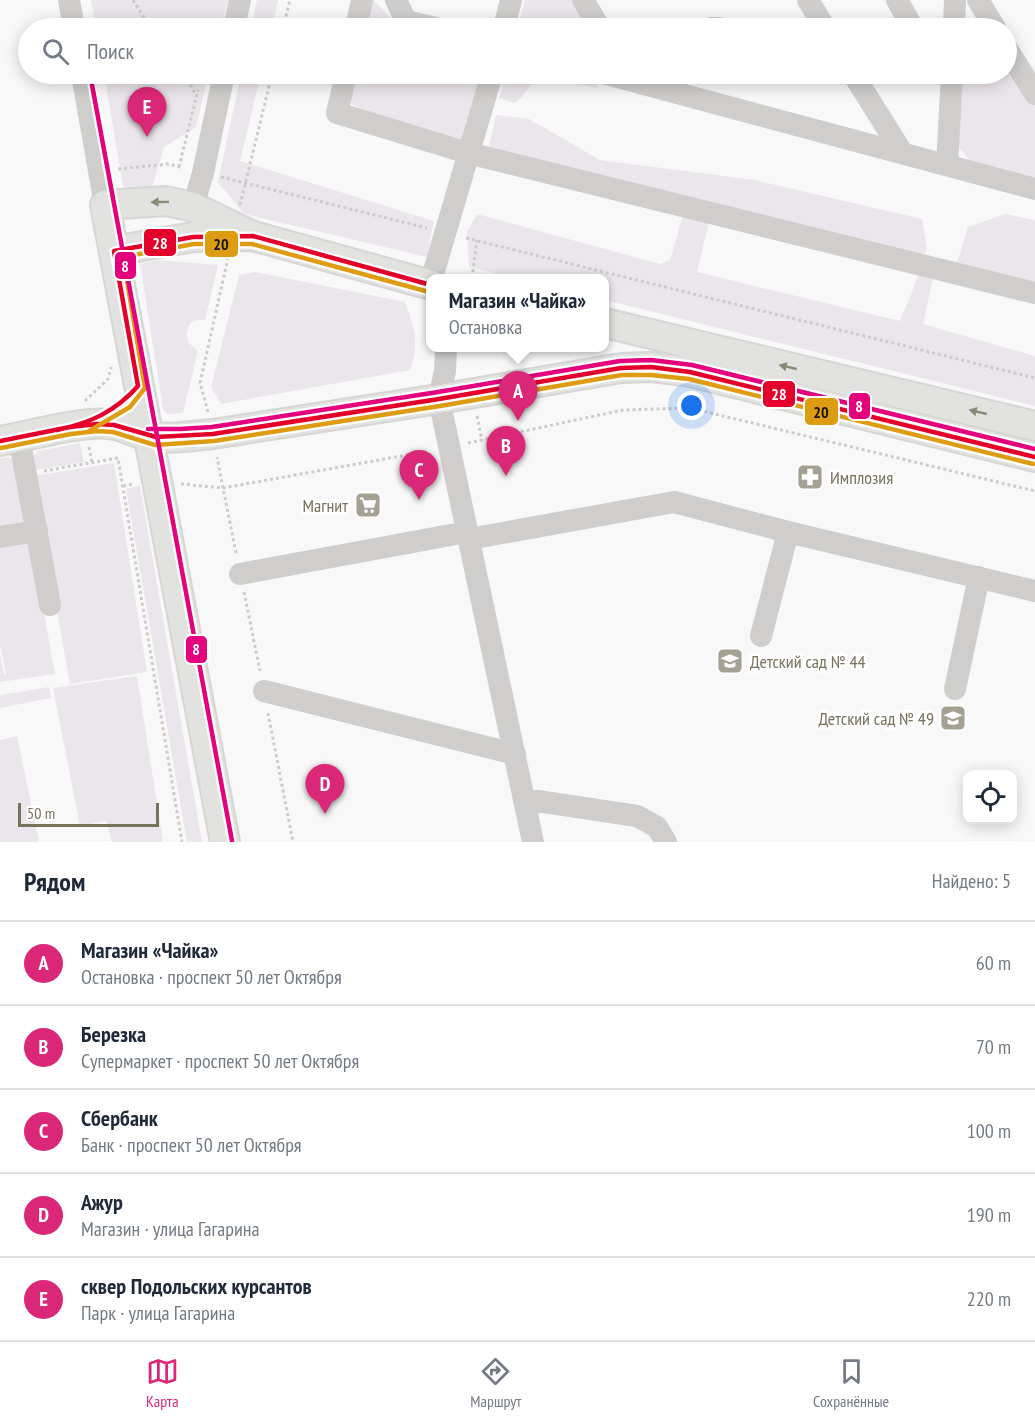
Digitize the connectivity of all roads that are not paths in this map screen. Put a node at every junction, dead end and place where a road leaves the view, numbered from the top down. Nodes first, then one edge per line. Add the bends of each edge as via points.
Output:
1 (69, 0) edge
2 (240, 0) edge
3 (362, 0) edge
4 (396, 0) edge
5 (511, 0) edge
6 (583, 0) edge
7 (808, 0) edge
8 (897, 0) edge
9 (955, 0) edge
10 (978, 0) edge
11 (72, 18) edge
12 (236, 18) edge
13 (358, 18) edge
14 (405, 18) edge
15 (506, 18) edge
16 (594, 18) edge
17 (819, 18) edge
18 (908, 18) edge
19 (954, 18) edge
20 (989, 18) edge
21 (1017, 65) edge
22 (84, 84) edge
23 (222, 84) edge
24 (344, 84) edge
25 (489, 84) edge
26 (689, 84) edge
27 (859, 84) edge
28 (947, 84) edge
29 (1035, 94) edge
30 (902, 152) junction
31 (468, 153) junction
32 (947, 165) junction
33 (1035, 189) edge
34 (105, 205) junction
35 (193, 207) junction
36 (240, 233) junction
37 (114, 251) junction
38 (434, 274) edge
39 (426, 284) edge
40 (1035, 293) edge
41 (609, 324) edge
42 (446, 352) edge
43 (595, 352) edge
44 (574, 376) junction
45 (138, 386) junction
46 (439, 399) junction
47 (85, 425) junction
48 (1035, 426) edge
49 (148, 436) junction
50 (10, 439) edge
51 (1035, 457) edge
52 (37, 531) junction
53 (788, 532) junction
54 (468, 535) junction
55 (0, 537) edge
56 (240, 574) road end
57 (979, 577) junction
58 (1035, 591) edge
59 (50, 605) dead end
60 (760, 636) dead end
61 (955, 689) dead end
62 (264, 691) road end
63 (515, 754) junction
64 (524, 799) junction
65 (225, 842) edge
66 (533, 842) edge
67 (666, 842) edge

1 - 11 street
2 - 12 street
3 - 13 street
4 - 14 street
5 - 15 street
6 - 16 street
7 - 17 street
8 - 18 street
9 - 19 street
10 - 20 street
21 - 29 street
22 - 34 street
23 - 35 street
24 - 31 street via 337,113
25 - 31 street
26 - 30 street
27 - 30 street
28 - 32 street
30 - 32 street
31 - 38 street
31 - 40 street
32 - 33 street
35 -> 34 main road via 166,201
34 - 37 main road
35 - 36 main road
36 - 37 main road
36 - 39 main road
37 - 45 main road
48 -> 41 main road
42 - 46 street
43 - 44 main road via 589,367
44 - 46 main road
44 - 51 main road via 621,368 690,372
45 - 47 main road via 125,401
45 - 49 main road
46 - 49 main road via 213,434
46 - 54 street
47 - 49 main road via 108,424
47 - 50 main road
49 - 65 main road
50 - 52 street via 26,474
52 - 55 street
52 - 59 street
53 - 54 street via 674,502
53 - 57 street
53 - 60 street
54 - 56 street
54 - 63 street
57 - 58 street
57 - 61 street
62 - 63 street
63 - 64 street
64 - 66 street
64 - 67 street via 637,816 657,827

